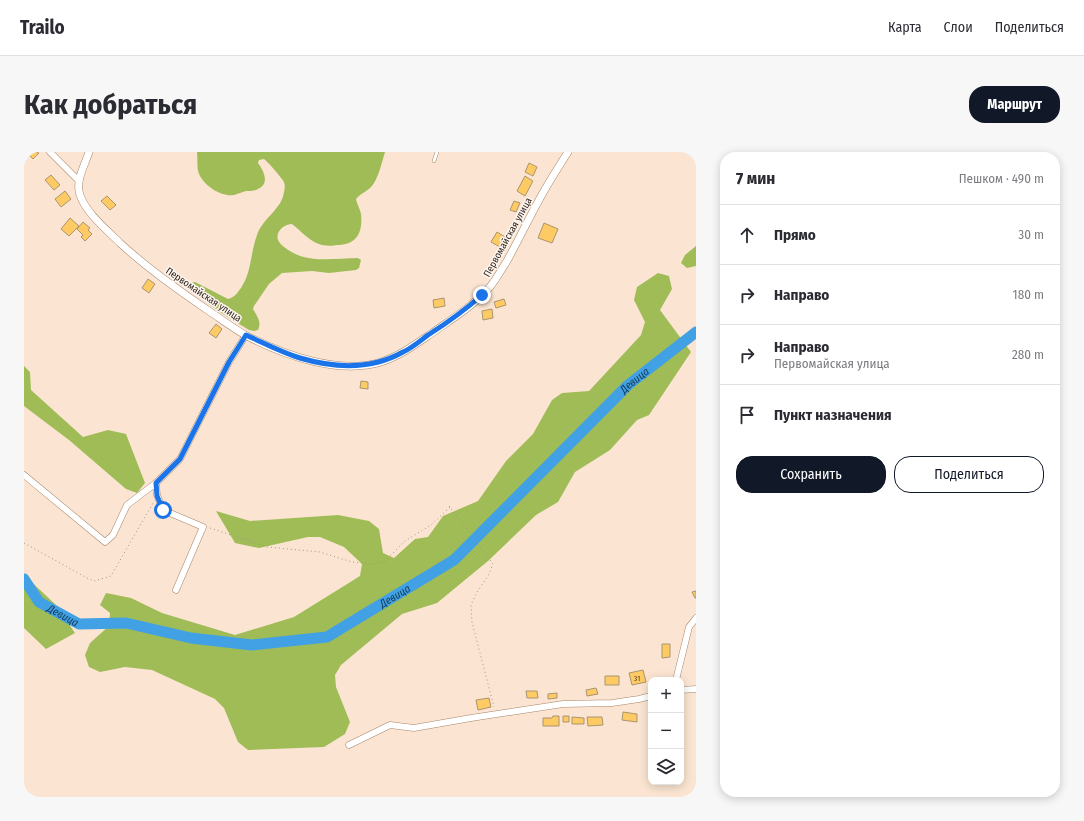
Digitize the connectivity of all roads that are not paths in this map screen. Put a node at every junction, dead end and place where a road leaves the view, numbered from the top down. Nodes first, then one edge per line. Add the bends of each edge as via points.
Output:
1 (50, 152) edge
2 (89, 152) edge
3 (437, 152) edge
4 (568, 152) edge
5 (434, 162) dead end
6 (79, 181) junction
7 (246, 335) junction
8 (24, 475) edge
9 (156, 483) junction
10 (176, 590) dead end
11 (696, 618) edge
12 (677, 677) edge
13 (684, 690) edge
14 (696, 690) edge
15 (648, 697) edge
16 (349, 745) dead end

1 - 6 street
2 - 6 street
3 - 5 lane
4 - 7 street, Первомайская улица via 540,198 518,242 490,286 459,314 404,352 366,365 334,365 299,357
6 - 7 street, Первомайская улица via 79,193 85,205 128,250 173,286
7 - 9 street via 229,362 180,459
8 - 9 street via 105,542 113,535 127,505
9 - 10 street via 157,496 163,510 203,527
11 - 12 street via 689,627
13 - 14 street
15 - 16 street via 612,703 563,704 414,728 390,725

